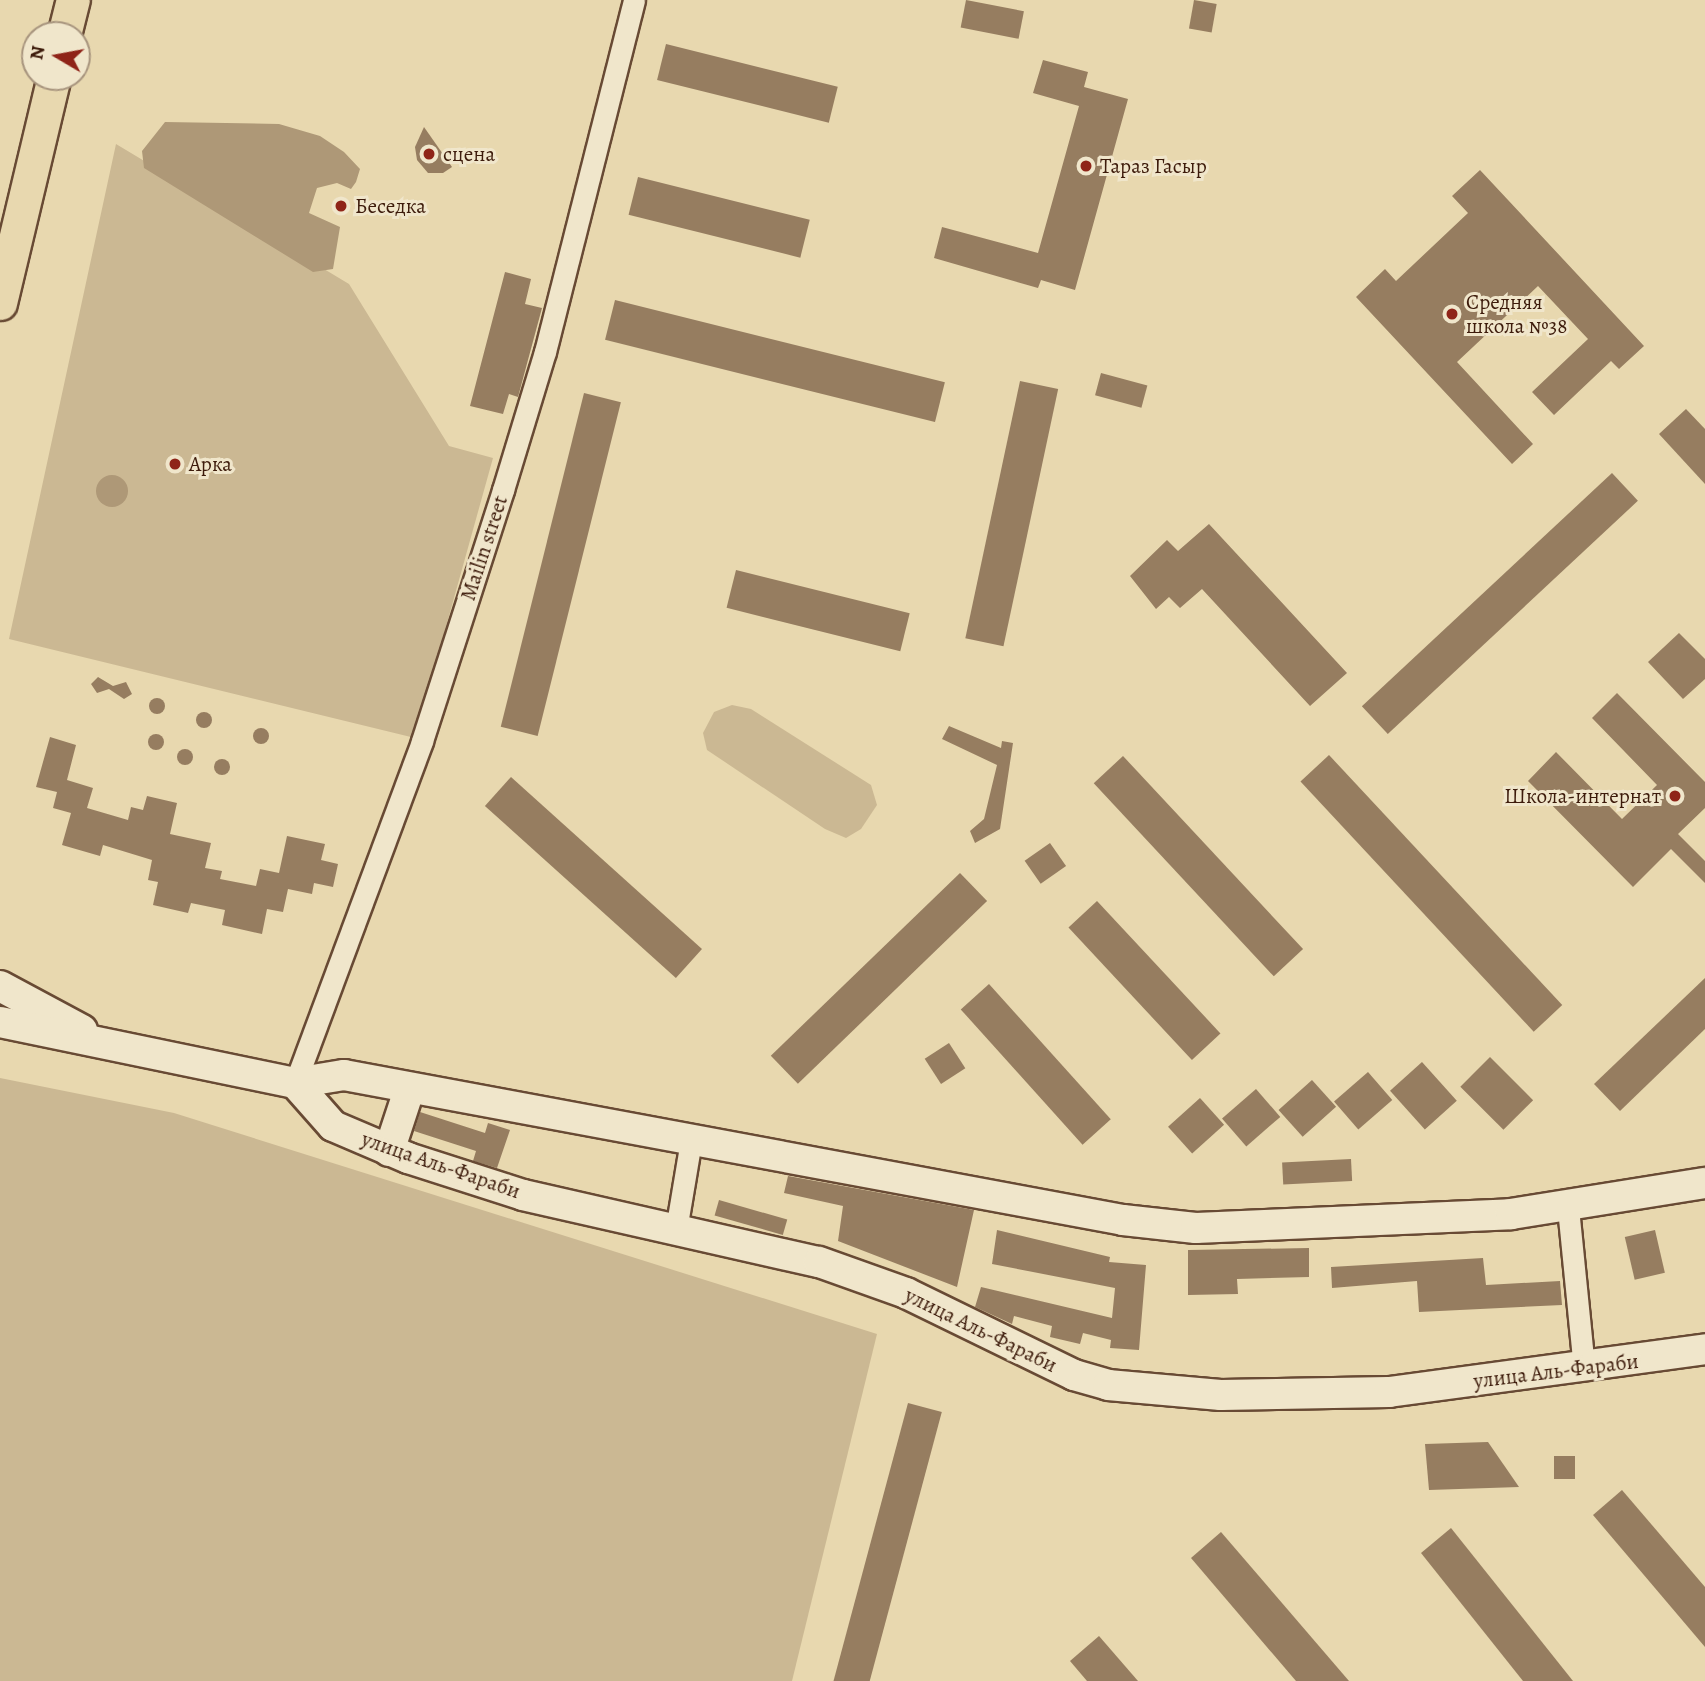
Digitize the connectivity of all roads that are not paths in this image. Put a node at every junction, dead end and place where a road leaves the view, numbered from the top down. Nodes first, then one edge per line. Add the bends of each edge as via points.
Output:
1 (73, 0) edge
2 (634, 0) edge
3 (68, 21) edge
4 (51, 91) edge
5 (0, 303) edge
6 (0, 986) edge
7 (0, 1022) edge
8 (0, 1044) edge
9 (113, 1046) junction
10 (295, 1083) junction
11 (409, 1090) junction
12 (691, 1140) junction
13 (389, 1151) junction
14 (1705, 1183) edge
15 (1568, 1208) junction
16 (676, 1230) junction
17 (1705, 1349) edge
18 (1584, 1368) junction

1 - 3 main road
2 - 10 street, Mailin street via 545,352 503,490 422,741
4 - 5 main road
6 - 9 main road
7 - 9 main road
8 - 9 main road
9 - 10 main road
10 - 11 main road via 344,1075
10 - 13 main road, улица Аль-Фараби via 333,1126
11 - 12 main road
11 - 13 main road
12 - 15 main road via 1123,1220 1196,1228 1428,1221
12 - 16 street
13 - 16 main road, улица Аль-Фараби via 523,1195
14 - 15 main road
15 - 18 street
16 - 18 main road, улица Аль-Фараби via 820,1262 906,1293 1074,1375 1108,1385 1221,1395 1389,1392
17 - 18 main road, улица Аль-Фараби

